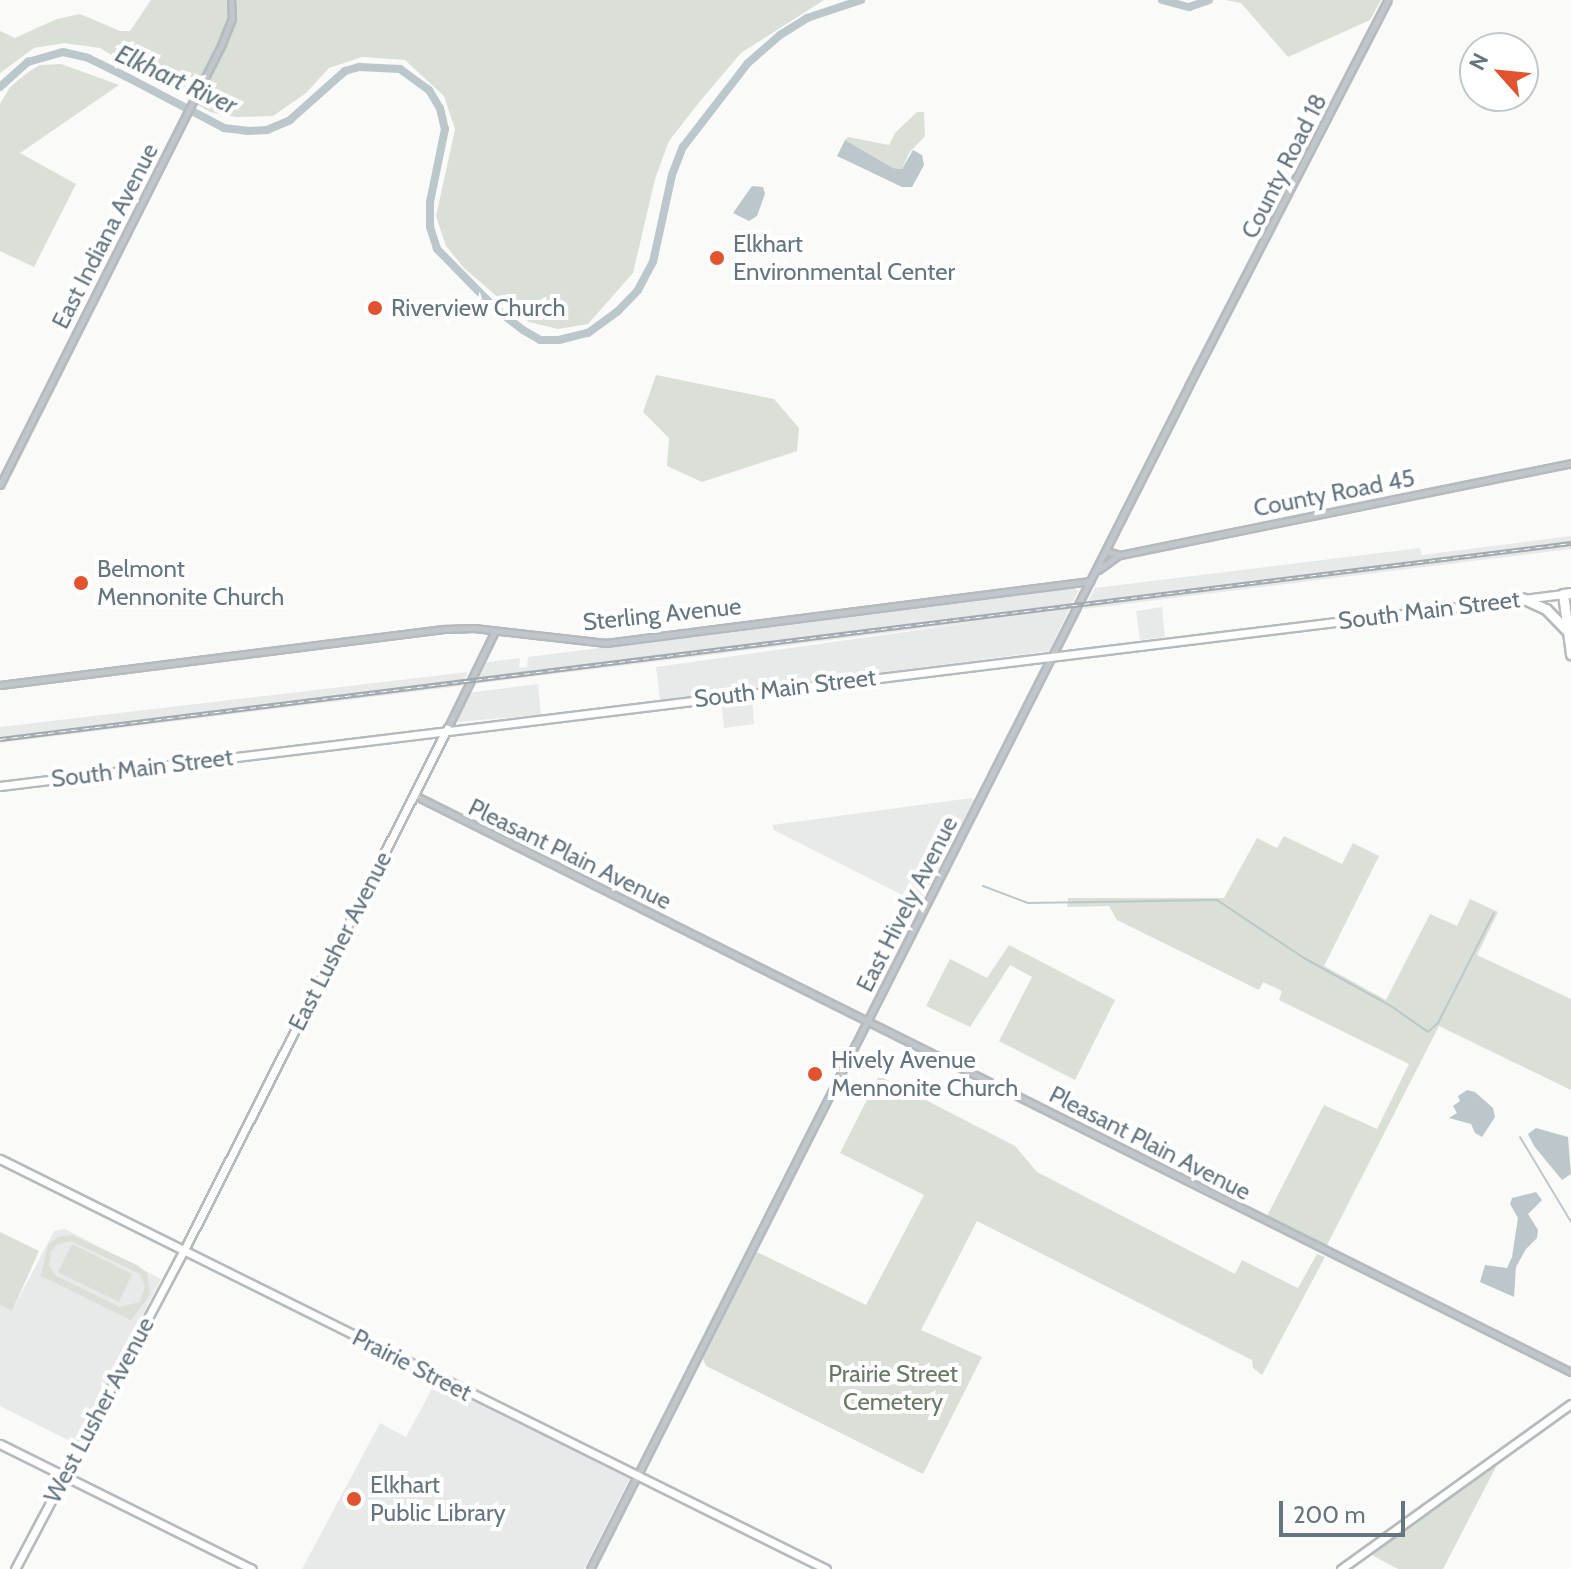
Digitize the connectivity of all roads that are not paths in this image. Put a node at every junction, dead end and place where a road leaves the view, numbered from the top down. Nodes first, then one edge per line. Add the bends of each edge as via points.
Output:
1 (231, 0) edge
2 (1388, 0) edge
3 (1209, 347) joint
4 (1571, 463) edge
5 (0, 485) edge
6 (1106, 551) junction
7 (1120, 555) junction
8 (1094, 574) junction
9 (1090, 581) junction
10 (1567, 594) edge
11 (1522, 598) junction
12 (495, 631) junction
13 (1569, 636) junction
14 (1571, 654) edge
15 (1053, 656) junction
16 (0, 685) edge
17 (447, 729) junction
18 (0, 786) edge
19 (414, 795) junction
20 (868, 1023) junction
21 (0, 1159) edge
22 (184, 1250) junction
23 (1571, 1372) edge
24 (1571, 1404) edge
25 (0, 1444) edge
26 (64, 1476) junction
27 (638, 1477) junction
28 (15, 1569) edge
29 (252, 1569) edge
30 (590, 1569) edge
31 (826, 1569) edge
32 (1341, 1569) edge

1 - 5 street, East Indiana Avenue via 228,30
2 - 3 street, County Road 18
3 - 6 street, East Hively Avenue
4 - 7 street, County Road 45
6 - 7 street, County Road 45
6 - 8 street, East Hively Avenue
7 - 8 street
8 - 9 street, East Hively Avenue
9 - 12 street, Sterling Avenue via 606,643
9 - 15 street, East Hively Avenue
10 - 11 main road, South Main Street
10 - 13 highway
11 - 13 highway via 1553,614
11 - 15 main road, South Main Street
12 - 16 street, Sterling Avenue via 445,629
12 - 17 street, East Lusher Avenue
13 - 14 highway
15 - 17 main road, South Main Street
15 - 20 street, East Hively Avenue
17 - 18 main road, South Main Street
17 - 19 main road, East Lusher Avenue
19 - 20 street, Pleasant Plain Avenue
19 - 22 main road, East Lusher Avenue
20 - 23 street, Pleasant Plain Avenue
20 - 27 street, East Hively Avenue
21 - 22 main road, Prairie Street
22 - 26 main road, West Lusher Avenue
22 - 27 main road, Prairie Street
24 - 32 main road
25 - 26 main road
26 - 28 main road, West Lusher Avenue
26 - 29 main road
27 - 30 street, East Hively Avenue
27 - 31 main road, Prairie Street

